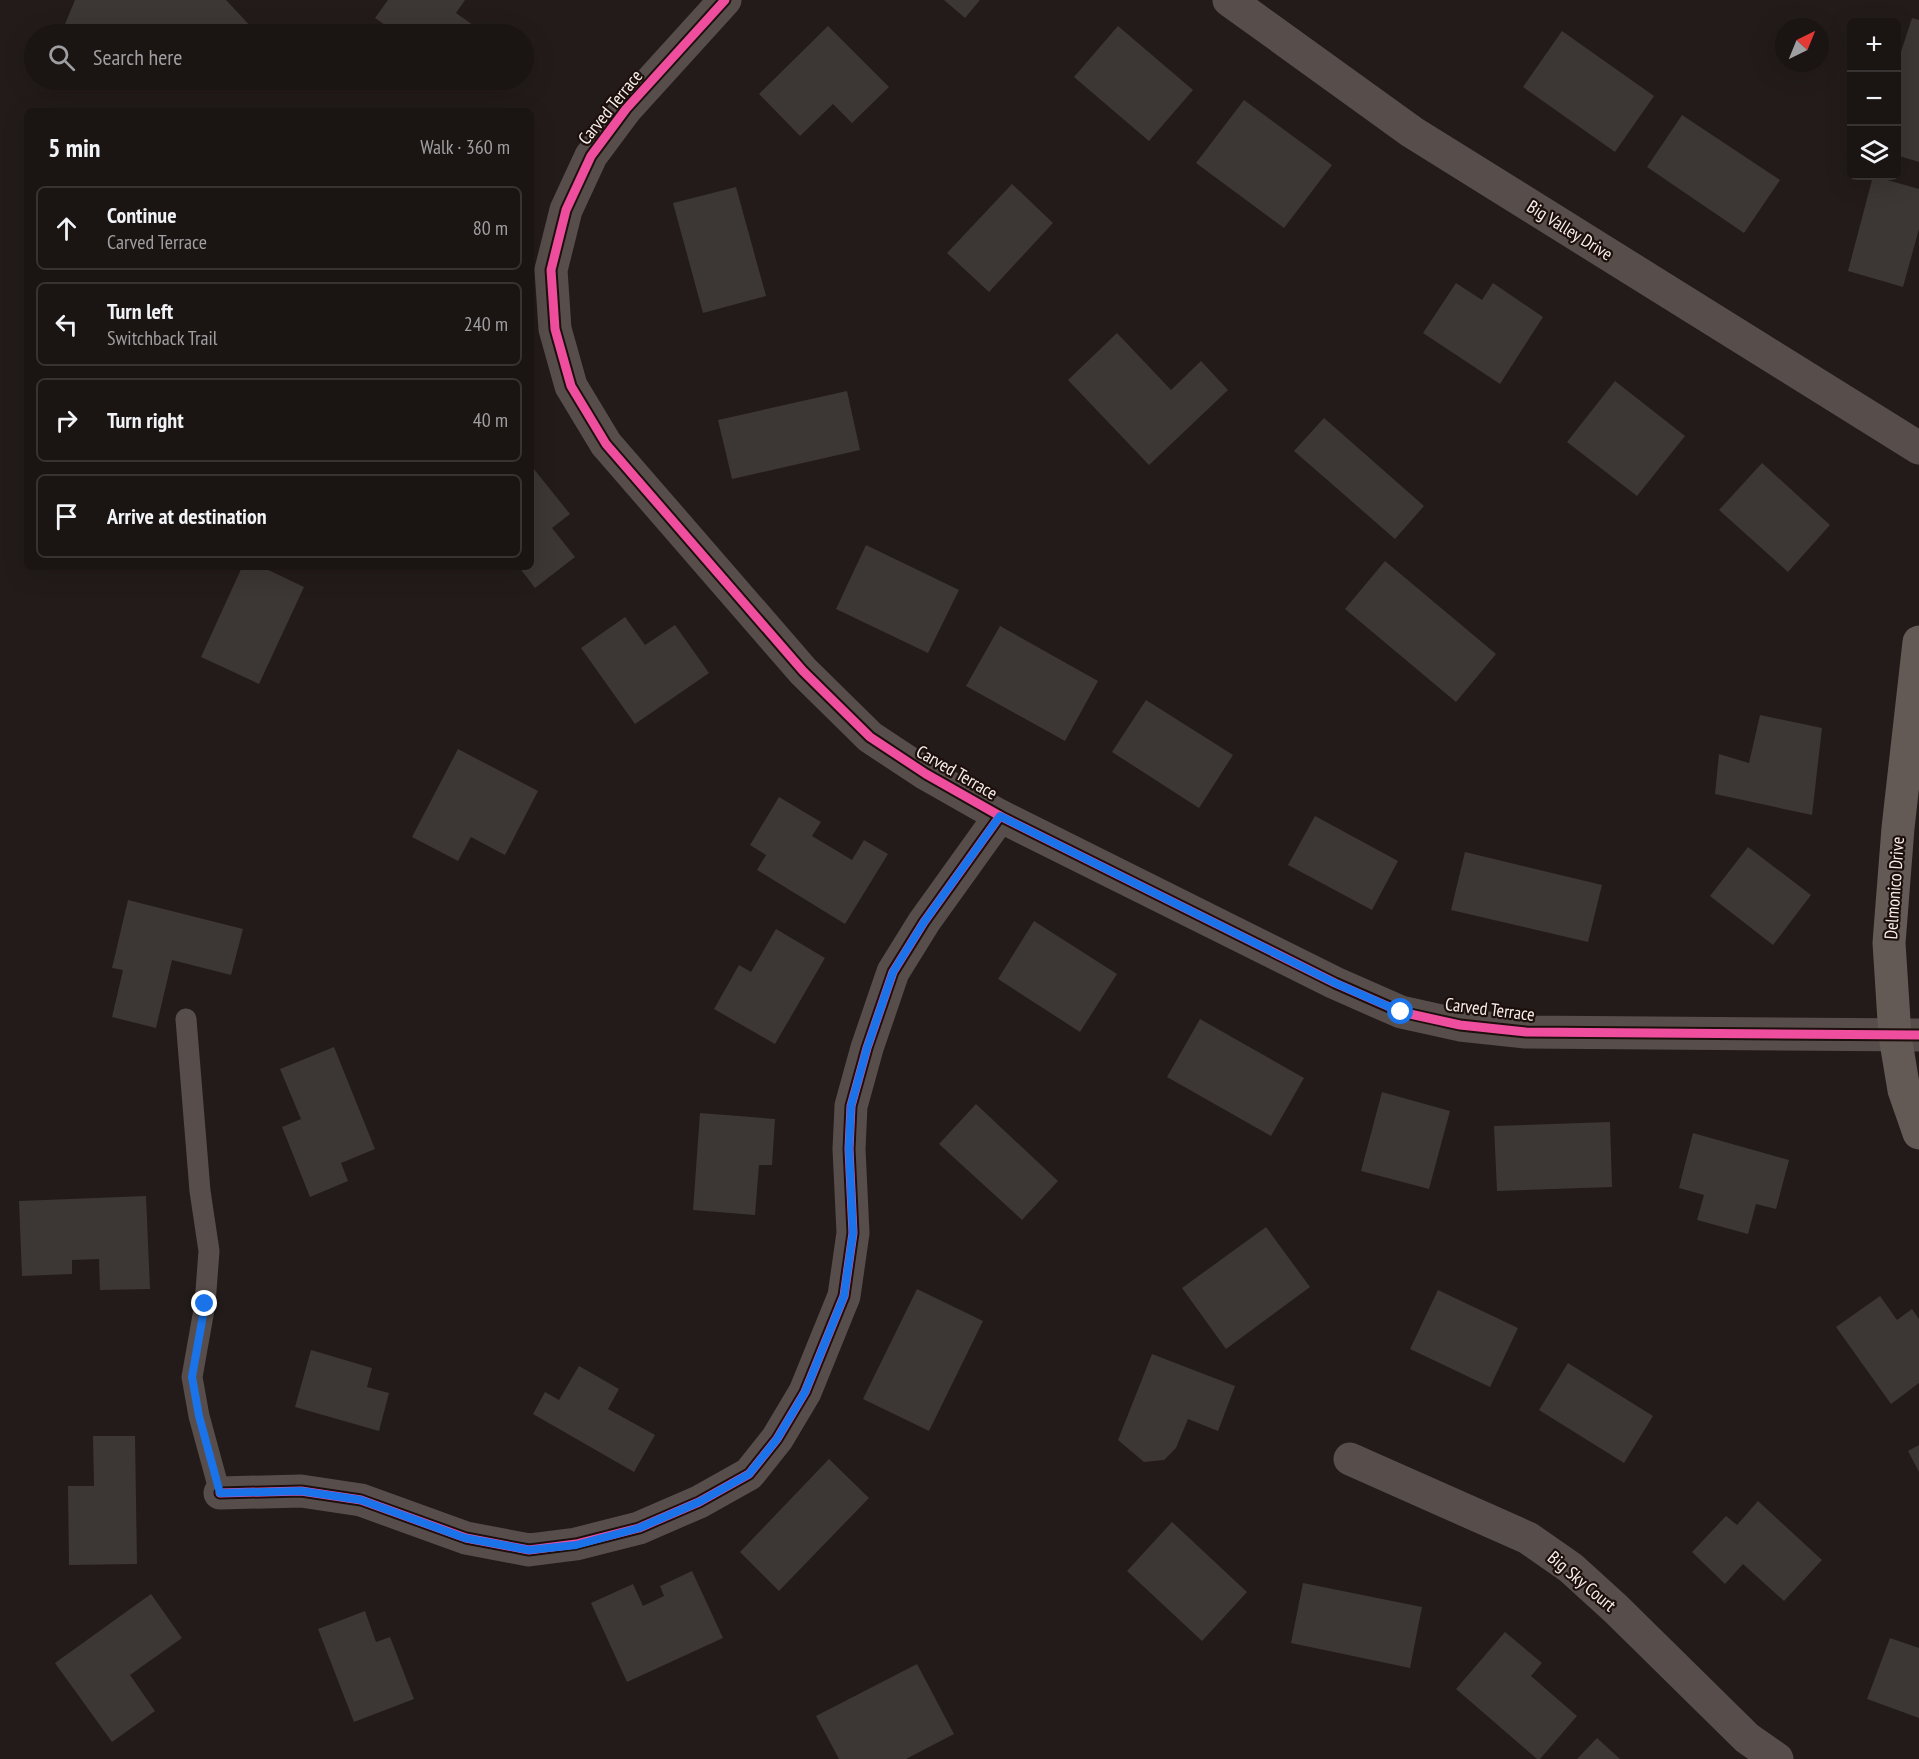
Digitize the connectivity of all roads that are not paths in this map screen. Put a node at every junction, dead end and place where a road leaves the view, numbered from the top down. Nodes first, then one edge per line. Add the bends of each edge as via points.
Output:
1 (724, 0) edge
2 (1229, 0) edge
3 (1919, 448) edge
4 (1919, 642) edge
5 (1000, 816) junction
6 (186, 1019) dead end
7 (1907, 1035) edge
8 (1919, 1133) edge
9 (1350, 1459) dead end
10 (220, 1493) joint
11 (1778, 1759) edge

1 - 5 street, Carved Terrace via 626,109 591,156 566,210 551,270 555,329 571,386 606,444 819,689 870,737
2 - 3 street, Big Valley Drive via 1412,132
4 - 7 street, Delmonico Drive via 1889,943
5 - 7 street, Carved Terrace via 1401,1012 1460,1025 1526,1032
5 - 10 street via 893,972 851,1106 853,1233 844,1296 805,1392 777,1439 749,1474 699,1502 639,1528 576,1545 529,1550 465,1538 361,1500 301,1491
6 - 10 lane via 200,1191 209,1251 205,1304 192,1377
7 - 8 street, Delmonico Drive via 1904,1090
9 - 11 street, Big Sky Court via 1537,1544 1571,1568 1747,1738

